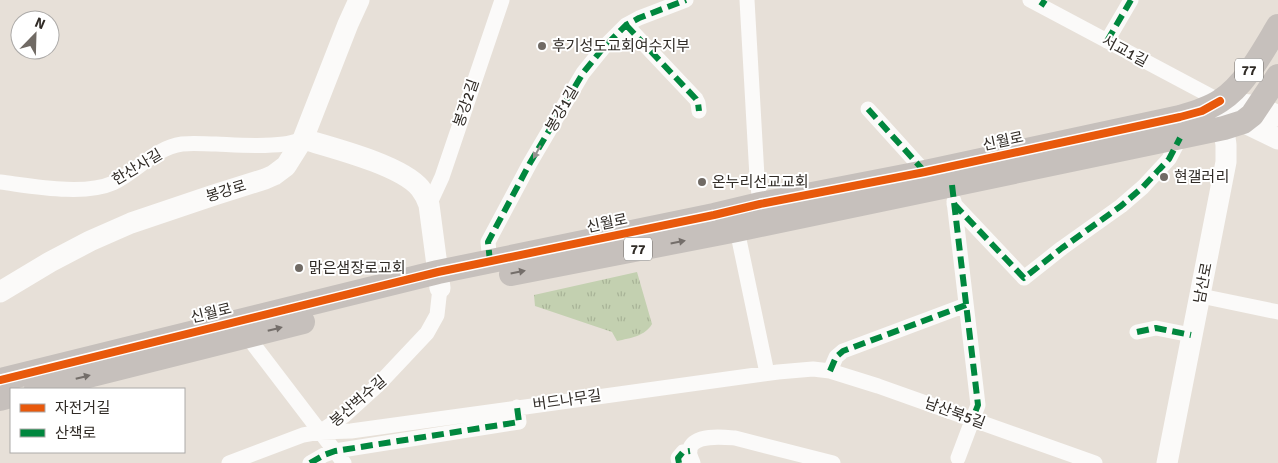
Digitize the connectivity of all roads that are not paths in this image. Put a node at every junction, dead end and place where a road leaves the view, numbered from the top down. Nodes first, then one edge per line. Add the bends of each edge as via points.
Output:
1 (359, 0) edge
2 (502, 0) edge
3 (686, 0) edge
4 (747, 0) edge
5 (1131, 0) edge
6 (1039, 2) edge
7 (626, 25) junction
8 (1278, 26) edge
9 (1106, 41) junction
10 (1278, 76) edge
11 (1220, 101) junction
12 (868, 109) dead end
13 (699, 111) dead end
14 (1251, 118) edge
15 (1180, 138) junction
16 (303, 139) junction
17 (1278, 140) edge
18 (925, 172) junction
19 (0, 182) edge
20 (953, 195) junction
21 (760, 204) junction
22 (429, 205) junction
23 (736, 230) junction
24 (490, 262) junction
25 (439, 280) junction
26 (0, 292) edge
27 (1200, 296) junction
28 (966, 305) junction
29 (1278, 312) edge
30 (1138, 332) dead end
31 (1191, 335) junction
32 (248, 336) junction
33 (813, 369) joint
34 (830, 371) junction
35 (766, 373) junction
36 (0, 380) edge
37 (40, 388) edge
38 (517, 407) junction
39 (972, 420) junction
40 (320, 432) junction
41 (334, 451) junction
42 (688, 458) edge
43 (958, 458) dead end
44 (229, 463) edge
45 (310, 463) edge
46 (344, 463) edge
47 (833, 463) edge
48 (1095, 463) edge
49 (1167, 463) edge

1 - 16 street, 봉강로
2 - 22 street, 봉강2길 via 442,177
3 - 7 street, 봉강1길
4 - 21 street
5 - 9 street
6 - 9 street, 서교1길
7 - 13 street via 696,99
7 -> 24 street, 봉강1길 via 594,58 558,115 488,242
8 - 11 main road, 77 via 1243,79
9 - 11 street, 서교1길
10 - 14 main road, 77
11 - 14 street
11 - 18 main road, 신월로 / 77 via 1180,116
12 - 18 street
14 - 15 main road, 신월로 / 77
14 - 17 street
14 - 27 street, 남산로 via 1226,145 1226,162
15 - 20 main road, 신월로 / 77
15 - 20 street via 1169,160 1143,187 1024,278
16 - 19 street, 한산사길 via 268,145 180,144 148,158 127,176 100,188
16 - 22 street via 400,173 420,187
16 - 26 street, 봉강로 via 286,166 274,175 131,223 50,262
18 - 21 main road, 신월로 / 77
20 - 23 main road, 신월로 / 77
20 - 28 street
21 - 24 main road, 신월로 / 77
22 - 25 street
25 -> 23 main road, 신월로 / 77
23 - 35 street
24 - 25 main road, 신월로 / 77
32 -> 25 main road, 신월로 / 77
25 - 36 main road, 신월로 / 77
25 - 40 street, 봉산벅수길 via 437,315 432,326 354,408
27 - 29 street
27 - 31 street, 남산로
28 - 34 street via 843,351 836,357
28 - 39 street via 978,406
30 - 31 street via 1156,328
31 - 49 street, 남산로
37 -> 32 main road, 신월로 / 77
32 - 40 street
33 - 34 street, 남산북5길
33 - 35 street, 버드나무길
34 - 39 street, 남산북5길
35 - 38 street, 버드나무길
38 - 40 street, 버드나무길 via 351,431
38 - 41 street via 519,422
39 - 43 street
39 - 48 street, 남산북5길
40 - 41 street
40 - 44 street, 봉산벅수길 via 303,434
41 - 45 street
41 - 46 street
42 - 47 street via 690,447 695,442 725,437

